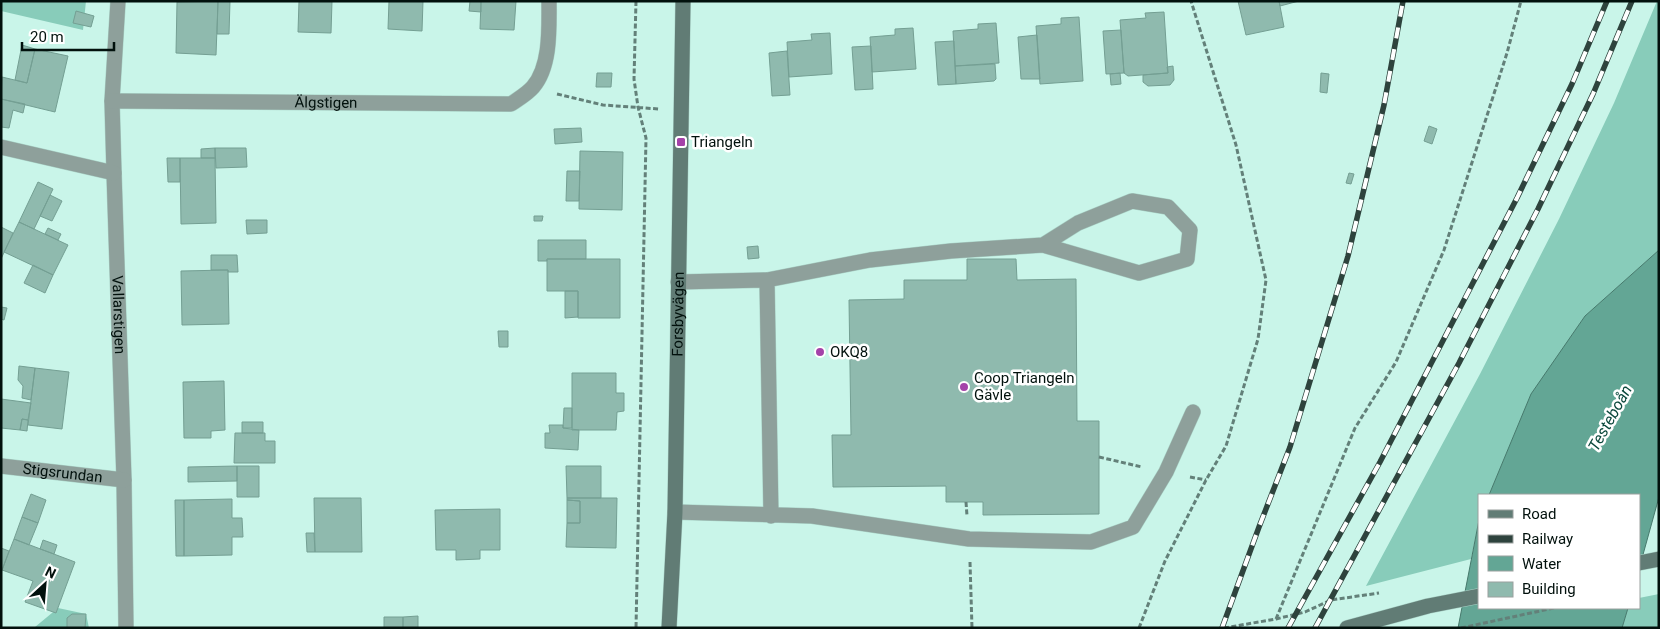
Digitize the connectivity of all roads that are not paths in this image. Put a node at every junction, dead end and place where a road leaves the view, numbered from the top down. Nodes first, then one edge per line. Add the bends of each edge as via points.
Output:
1 (118, 1) edge
2 (549, 1) edge
3 (683, 1) edge
4 (686, 1) edge
5 (112, 101) junction
6 (1, 147) edge
7 (114, 172) junction
8 (1043, 246) junction
9 (767, 280) junction
10 (678, 282) junction
11 (1193, 412) dead end
12 (1, 466) edge
13 (124, 480) junction
14 (675, 512) junction
15 (771, 516) junction
16 (1659, 559) edge
17 (1640, 563) edge
18 (1478, 596) edge
19 (1373, 624) edge
20 (126, 628) edge
21 (669, 628) edge
22 (1347, 628) edge

1 - 5 street, Vallarstigen
2 - 5 street, Älgstigen via 549,34 543,72 532,88 512,104
3 - 4 street
3 - 10 street, Forsbyvägen
5 - 7 street, Vallarstigen
6 - 7 street
7 - 13 street, Vallarstigen
8 - 8 street via 1139,273 1187,260 1190,230 1168,207 1132,201 1078,223
8 - 9 street via 879,259
9 - 10 street
9 - 15 street
10 - 14 street, Forsbyvägen
11 - 15 street via 1166,472 1133,527 1091,542 969,539 812,516
12 - 13 street, Stigsrundan
13 - 20 street, Vallarstigen
14 - 15 street
14 - 21 street, Forsbyvägen
16 - 17 street
18 - 19 street via 1428,606
19 - 22 street

